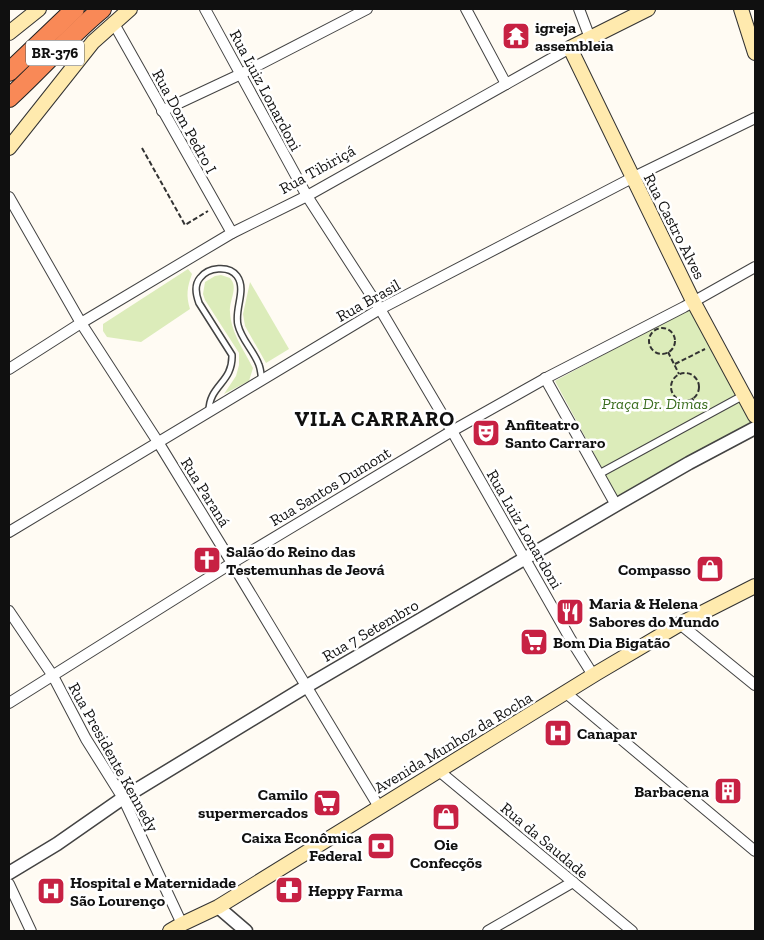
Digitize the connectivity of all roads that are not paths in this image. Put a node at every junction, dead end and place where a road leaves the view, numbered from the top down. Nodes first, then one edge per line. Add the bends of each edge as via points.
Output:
1 (39, 9) edge
2 (75, 9) edge
3 (102, 9) edge
4 (130, 9) edge
5 (205, 9) edge
6 (367, 9) edge
7 (466, 9) edge
8 (579, 9) edge
9 (648, 9) edge
10 (741, 9) edge
11 (354, 12) edge
12 (114, 22) junction
13 (9, 33) edge
14 (590, 38) junction
15 (570, 48) junction
16 (755, 53) edge
17 (9, 72) edge
18 (241, 74) junction
19 (506, 84) junction
20 (9, 98) edge
21 (162, 111) junction
22 (755, 118) edge
23 (9, 148) edge
24 (632, 178) junction
25 (306, 196) junction
26 (9, 197) edge
27 (232, 233) junction
28 (755, 267) edge
29 (693, 301) junction
30 (380, 309) junction
31 (81, 323) junction
32 (9, 369) edge
33 (545, 378) junction
34 (262, 381) junction
35 (744, 395) junction
36 (209, 411) junction
37 (755, 416) edge
38 (755, 428) edge
39 (452, 430) junction
40 (158, 442) junction
41 (599, 474) junction
42 (616, 505) junction
43 (9, 532) edge
44 (524, 559) junction
45 (232, 562) junction
46 (755, 586) edge
47 (9, 611) edge
48 (680, 624) junction
49 (593, 675) junction
50 (53, 676) junction
51 (755, 684) edge
52 (307, 686) junction
53 (566, 693) junction
54 (9, 703) edge
55 (439, 771) junction
56 (123, 798) junction
57 (379, 807) junction
58 (755, 851) edge
59 (9, 873) edge
60 (573, 882) junction
61 (9, 884) edge
62 (218, 907) junction
63 (176, 927) edge
64 (31, 931) edge
65 (246, 931) edge
66 (488, 931) edge
67 (632, 931) edge

1 - 13 main road
2 - 17 highway, BR-376
3 - 20 highway, BR-376
4 - 12 main road
5 - 18 street, Rua Luiz Lonardoni
6 - 11 street
7 - 19 street
8 - 14 street
9 - 14 main road, Rua Tibiriçá
10 - 16 main road
11 - 18 street
12 - 21 street, Rua Dom Pedro I
12 - 23 main road via 93,42
14 - 15 main road, Rua Tibiriçá
15 - 19 street, Rua Tibiriçá
15 - 24 main road, Rua Castro Alves
18 - 21 street
18 - 25 street, Rua Luiz Lonardoni
19 - 25 street, Rua Tibiriçá
21 - 27 street, Rua Dom Pedro I
22 - 24 street, Rua Brasil
24 - 29 main road, Rua Castro Alves
24 - 30 street, Rua Brasil
25 - 27 street, Rua Tibiriçá
25 - 30 street, Rua Luiz Lonardoni
26 - 31 street, Rua Paraná
27 - 31 street, Rua Tibiriçá
28 - 29 street, Rua Santos Dumont
29 - 33 street, Rua Santos Dumont
29 - 35 main road, Rua Castro Alves
30 - 34 street, Rua Brasil
30 - 39 street, Rua Luiz Lonardoni
31 - 32 street, Rua Tibiriçá
31 - 40 street, Rua Paraná
33 - 39 street, Rua Santos Dumont
33 - 41 street
34 - 36 street, Rua Brasil
34 - 36 lane via 259,365 238,326 236,310 241,289 238,278 230,270 221,268 206,273 199,278 196,295 232,355 230,373 213,393
35 - 37 main road, Rua Castro Alves
35 - 41 street
36 - 40 street, Rua Brasil
38 - 42 street, Rua 7 Setembro
39 - 44 street, Rua Luiz Lonardoni
39 - 45 street, Rua Santos Dumont
40 - 43 street, Rua Brasil
40 - 45 street, Rua Paraná
41 - 42 street
42 - 44 street, Rua 7 Setembro
44 - 49 street, Rua Luiz Lonardoni
44 - 52 street, Rua 7 Setembro
45 - 50 street, Rua Santos Dumont
45 - 52 street, Rua Paraná
46 - 48 main road, Avenida Munhoz da Rocha
47 - 50 street, Rua Presidente Kennedy
48 - 49 main road, Avenida Munhoz da Rocha
48 - 51 street
49 - 53 main road, Avenida Munhoz da Rocha
50 - 54 street, Rua Santos Dumont
50 - 56 street, Rua Presidente Kennedy
52 - 56 street, Rua 7 Setembro
52 - 57 street, Rua Paraná
53 - 55 main road, Avenida Munhoz da Rocha
53 - 58 street
55 - 57 main road, Avenida Munhoz da Rocha
55 - 60 street, Rua da Saudade
56 - 59 street, Rua 7 Setembro
56 - 63 street, Rua Presidente Kennedy
57 - 62 main road, Avenida Munhoz da Rocha
60 - 66 street
60 - 67 street, Rua da Saudade
61 - 64 street
62 - 63 main road, Avenida Munhoz da Rocha
62 - 65 street

